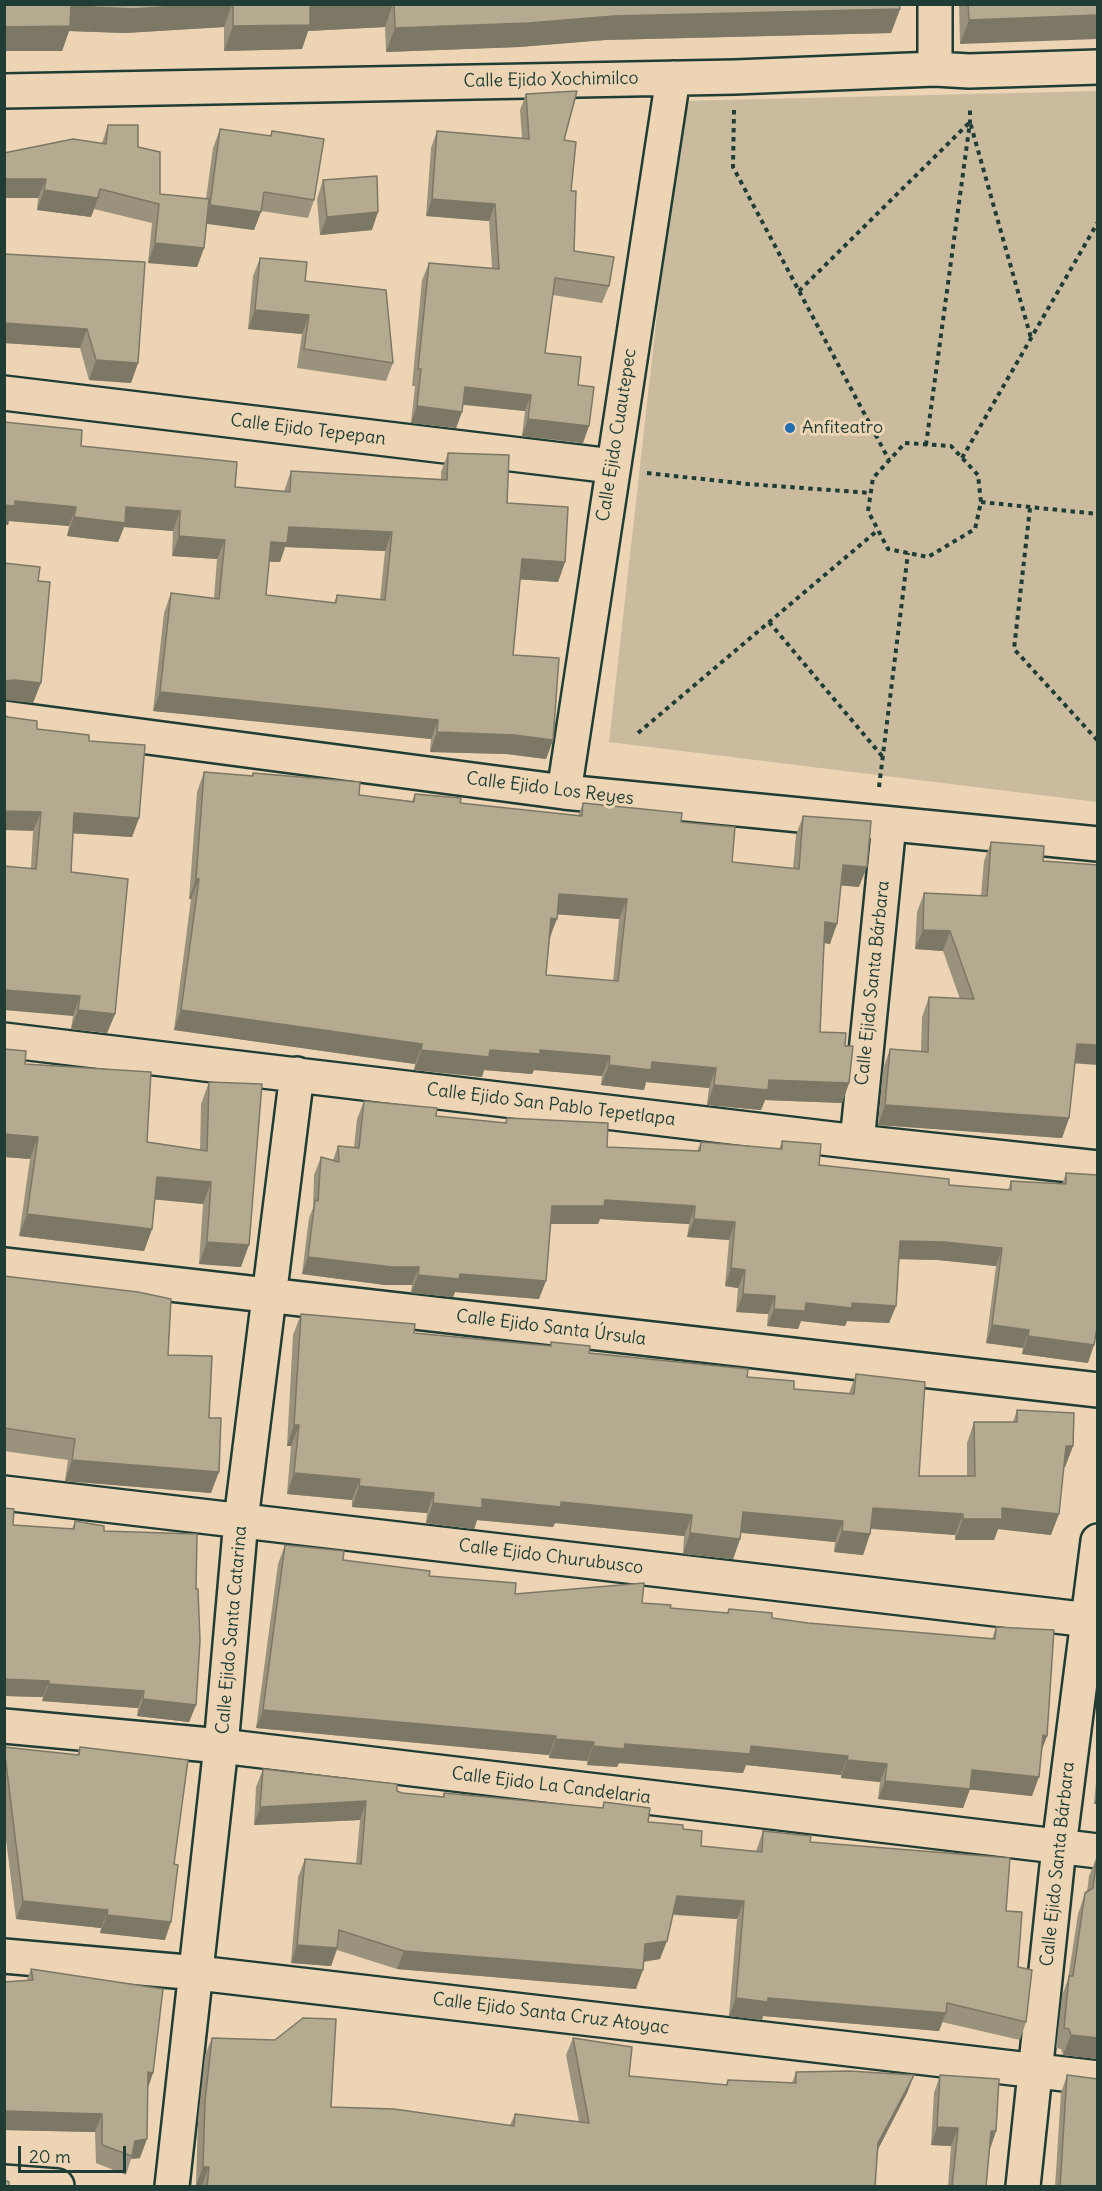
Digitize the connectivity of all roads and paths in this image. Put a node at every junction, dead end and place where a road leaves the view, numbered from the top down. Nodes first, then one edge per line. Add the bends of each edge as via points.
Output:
1 (935, 4) edge
2 (1098, 68) edge
3 (935, 69) junction
4 (969, 71) junction
5 (735, 77) junction
6 (673, 78) junction
7 (4, 91) edge
8 (970, 122) junction
9 (1098, 222) edge
10 (799, 291) junction
11 (1031, 338) junction
12 (4, 393) edge
13 (926, 445) junction
14 (962, 458) junction
15 (889, 460) junction
16 (612, 466) junction
17 (870, 493) junction
18 (981, 502) junction
19 (1030, 508) junction
20 (1098, 514) edge
21 (878, 530) junction
22 (908, 553) junction
23 (769, 621) junction
24 (4, 717) edge
25 (638, 733) dead end
26 (1098, 741) edge
27 (882, 756) junction
28 (564, 792) junction
29 (882, 824) junction
30 (1098, 844) edge
31 (4, 1040) edge
32 (297, 1074) junction
33 (856, 1142) junction
34 (1098, 1168) edge
35 (4, 1265) edge
36 (270, 1296) junction
37 (1098, 1390) edge
38 (4, 1493) edge
39 (241, 1520) junction
40 (1098, 1541) edge
41 (1093, 1621) edge
42 (4, 1726) edge
43 (221, 1746) junction
44 (1059, 1847) junction
45 (1098, 1851) edge
46 (4, 1956) edge
47 (198, 1973) junction
48 (1036, 2071) junction
49 (1098, 2078) edge
50 (4, 2182) edge
51 (57, 2187) edge
52 (172, 2187) edge
53 (1023, 2187) edge

1 - 3 street
2 - 4 street, Calle Ejido Xochimilco
3 - 4 street, Calle Ejido Xochimilco
3 - 5 street, Calle Ejido Xochimilco
4 - 8 path
5 - 6 street, Calle Ejido Xochimilco
5 - 10 path via 733,167
6 - 7 street, Calle Ejido Xochimilco
6 - 16 street, Calle Ejido Cuautepec
8 - 10 path
8 - 11 path
8 - 13 path
9 - 11 path
10 - 15 path
11 - 14 path
12 - 16 street, Calle Ejido Tepepan
13 - 14 path via 951,446
13 - 15 path via 905,443
14 - 18 path via 978,475
15 - 17 path via 873,478
16 - 17 path via 652,474
16 - 28 street, Calle Ejido Cuautepec
17 - 21 path via 868,512
18 - 19 path
18 - 22 path via 975,529 928,557
19 - 20 path
19 - 26 path via 1014,649
21 - 22 path via 888,549
21 - 23 path
22 - 27 path
23 - 25 path
23 - 27 path
24 - 28 street, Calle Ejido Los Reyes
27 - 29 path
28 - 29 street, Calle Ejido Los Reyes
29 - 30 street, Calle Ejido Los Reyes
29 - 33 street, Calle Ejido Santa Bárbara
31 - 32 street, Calle Ejido San Pablo Tepetlapa
32 - 33 street, Calle Ejido San Pablo Tepetlapa
32 - 36 street, Calle Ejido Santa Catarina
33 - 34 street, Calle Ejido San Pablo Tepetlapa
35 - 36 street, Calle Ejido Santa Úrsula
36 - 37 street, Calle Ejido Santa Úrsula
36 - 39 street, Calle Ejido Santa Catarina
38 - 39 street, Calle Ejido Churubusco
39 - 41 street, Calle Ejido Churubusco
39 - 43 street, Calle Ejido Santa Catarina
40 - 41 street, Calle Ejido Santa Bárbara
41 - 44 street, Calle Ejido Santa Bárbara
42 - 43 street, Calle Ejido La Candelaria
43 - 44 street, Calle Ejido La Candelaria
43 - 47 street, Calle Ejido Santa Catarina
44 - 45 street, Calle Ejido La Candelaria
44 - 48 street, Calle Ejido Santa Bárbara
46 - 47 street, Calle Ejido Santa Cruz Atoyac
47 - 48 street, Calle Ejido Santa Cruz Atoyac
47 - 52 street, Calle Ejido Santa Catarina
48 - 49 street, Calle Ejido Santa Cruz Atoyac
48 - 53 street, Calle Ejido Santa Bárbara
50 - 51 street

